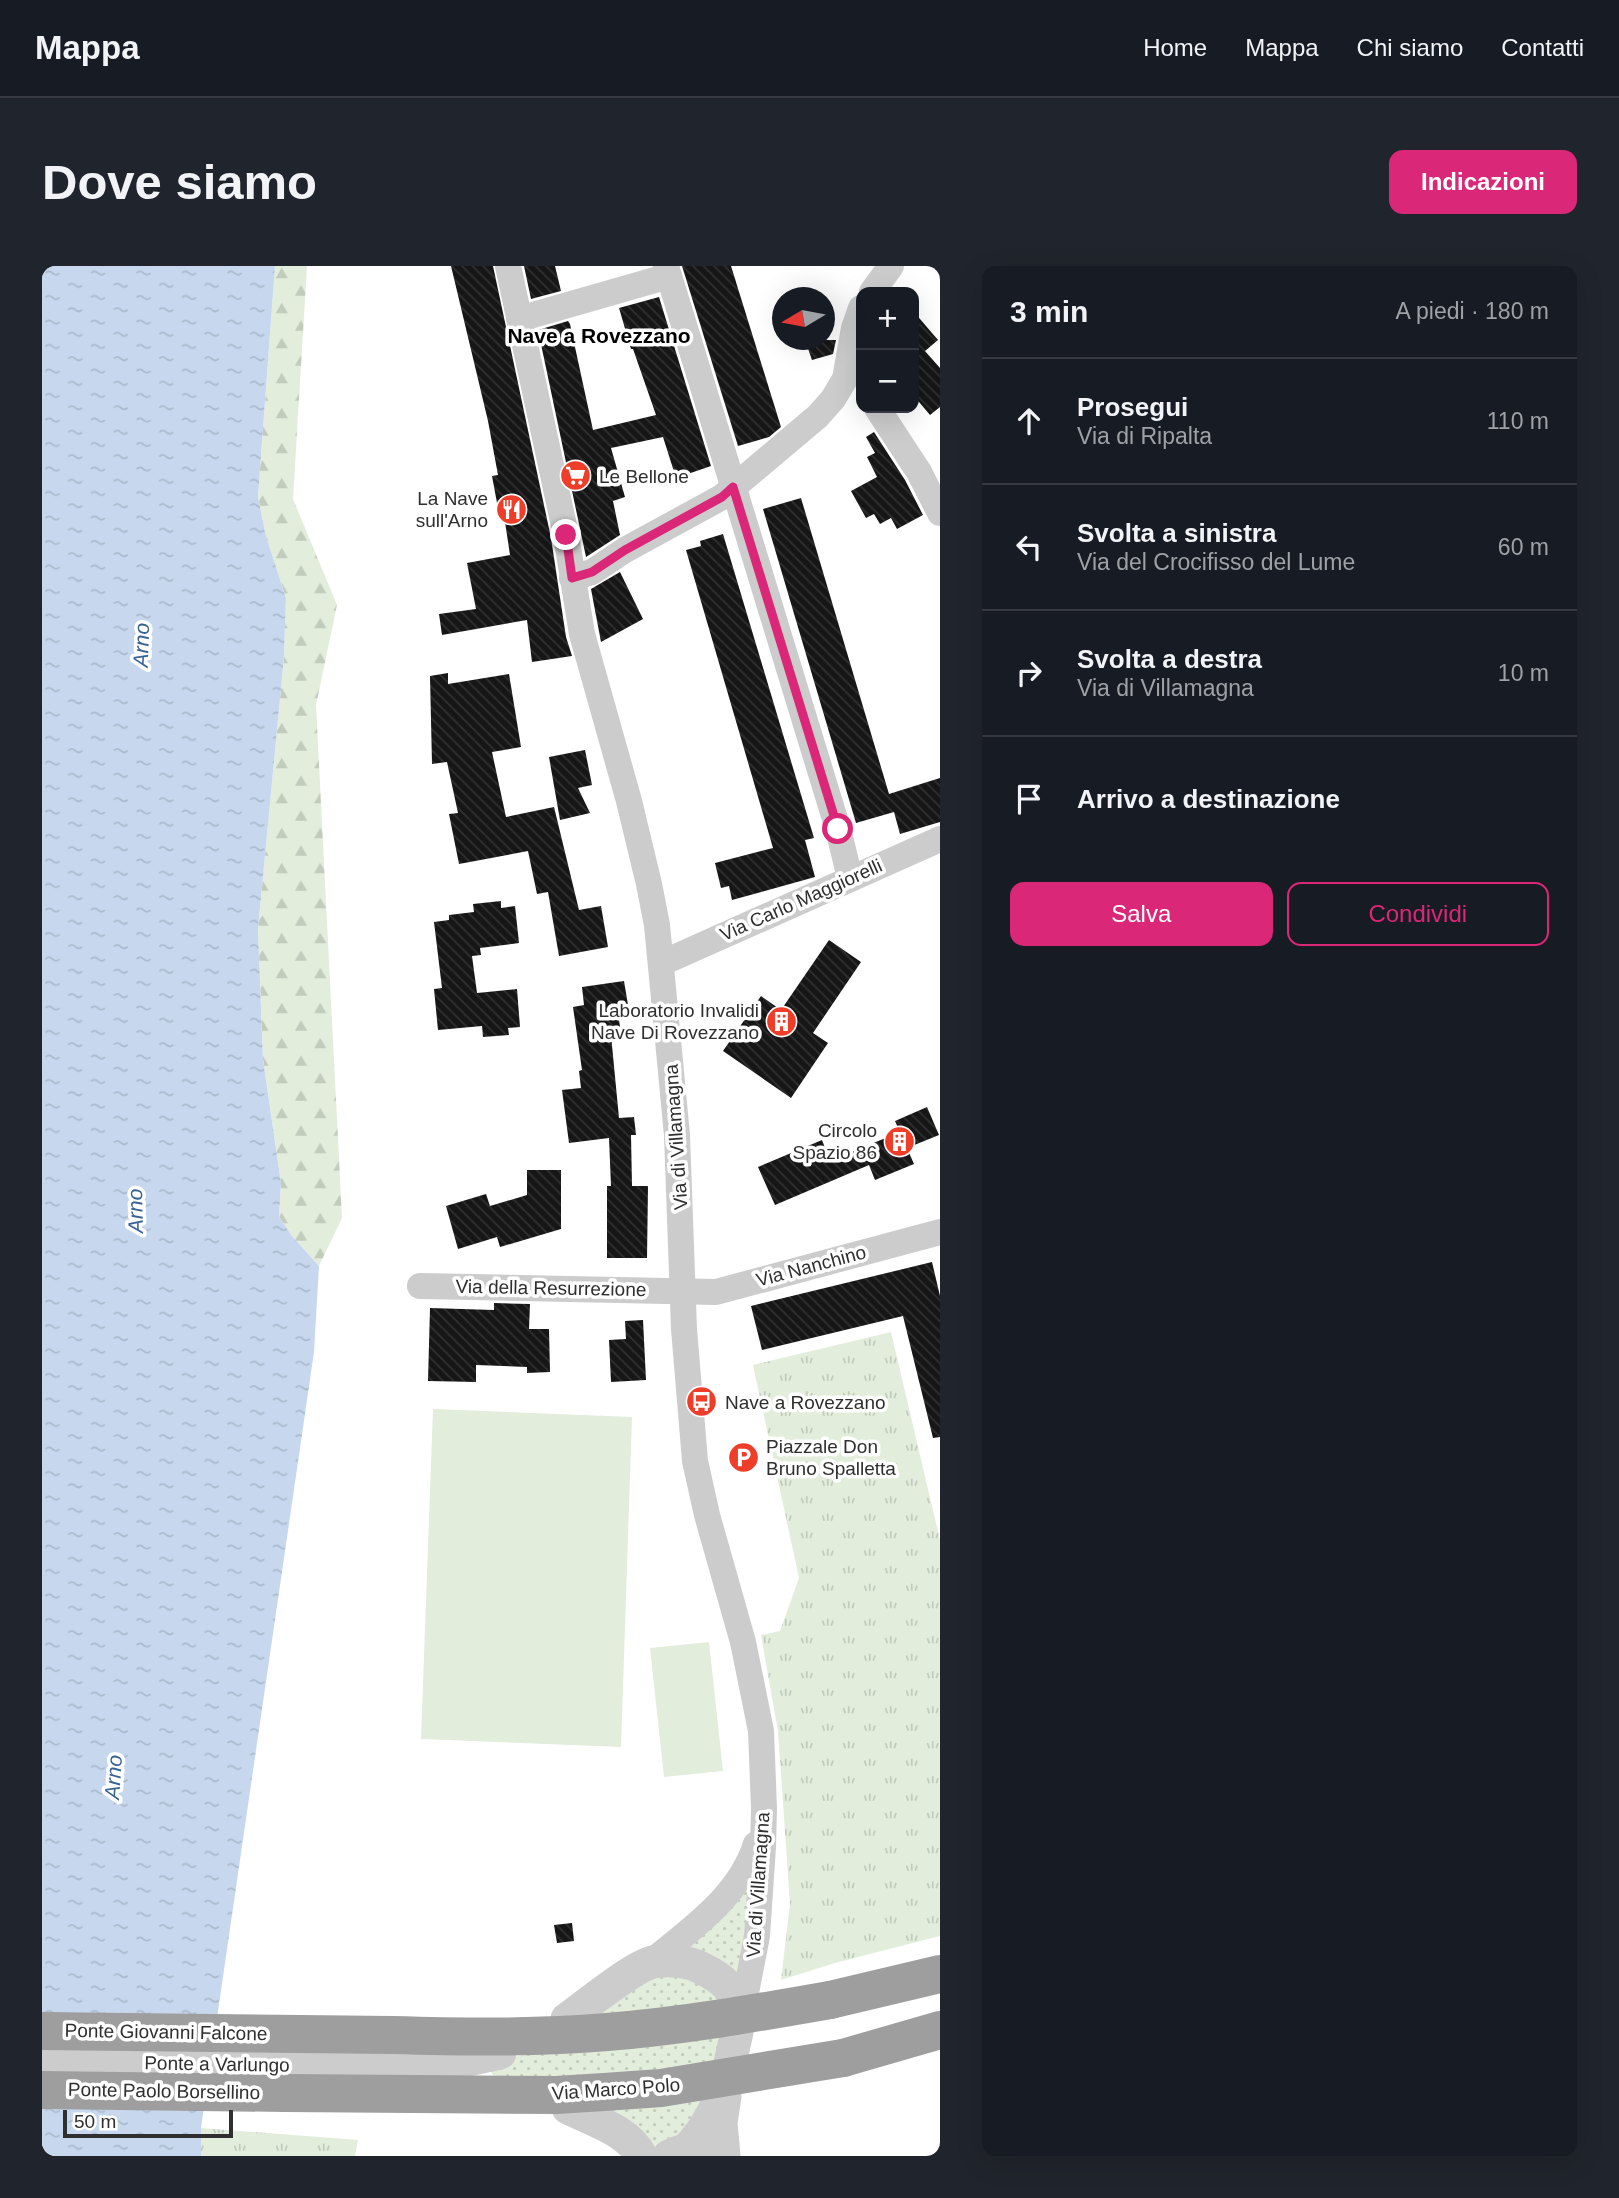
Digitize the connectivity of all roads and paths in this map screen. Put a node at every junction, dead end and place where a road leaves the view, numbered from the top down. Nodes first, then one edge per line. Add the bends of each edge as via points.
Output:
1 (508, 266) edge
2 (891, 266) edge
3 (668, 271) edge
4 (876, 287) edge
5 (519, 319) junction
6 (856, 323) edge
7 (855, 374) edge
8 (880, 413) edge
9 (733, 487) junction
10 (940, 513) edge
11 (572, 578) junction
12 (940, 839) edge
13 (850, 878) junction
14 (662, 963) junction
15 (940, 1232) edge
16 (420, 1286) dead end
17 (682, 1291) junction
18 (763, 1766) junction
19 (651, 1962) junction
20 (940, 1974) edge
21 (567, 2019) dead end
22 (737, 2030) joint
23 (940, 2030) edge
24 (42, 2031) edge
25 (42, 2062) edge
26 (498, 2068) dead end
27 (42, 2090) edge
28 (285, 2093) joint
29 (721, 2096) joint
30 (568, 2108) dead end
31 (674, 2153) edge
32 (641, 2156) edge
33 (713, 2156) edge
34 (724, 2156) edge

1 - 5 street, Via di Villamagna
2 - 4 street
3 - 5 street
3 - 9 street
5 - 11 street, Via di Villamagna
6 - 7 street
7 - 9 street via 828,405
8 - 10 street
9 - 11 street via 592,572
9 - 13 street
11 - 14 street, Via di Villamagna via 582,634 649,884
12 - 13 street, Via Carlo Maggiorelli
13 - 14 street, Via Carlo Maggiorelli
14 - 17 street, Via di Villamagna via 680,1178
15 - 17 street, Via Nanchino via 716,1292
16 - 17 street, Via della Resurrezione
17 - 18 street, Via di Villamagna via 695,1461 743,1642 761,1731
18 - 19 street, Via di Villamagna via 758,1835 744,1873 716,1908
18 - 22 street, Via di Villamagna via 757,1936
19 - 21 street
19 - 22 street via 680,1961 723,1981 734,1994
20 - 24 highway, Ponte Giovanni Falcone, bridge via 740,2016 608,2032 482,2037
23 - 28 highway, Via Marco Polo, bridge via 843,2058 661,2088 556,2095
25 - 26 street, Ponte a Varlungo via 392,2066 471,2076
27 - 28 highway, Ponte Paolo Borsellino
29 - 31 street via 695,2137
29 - 34 street
30 - 32 street via 622,2136
31 - 33 street via 694,2150

